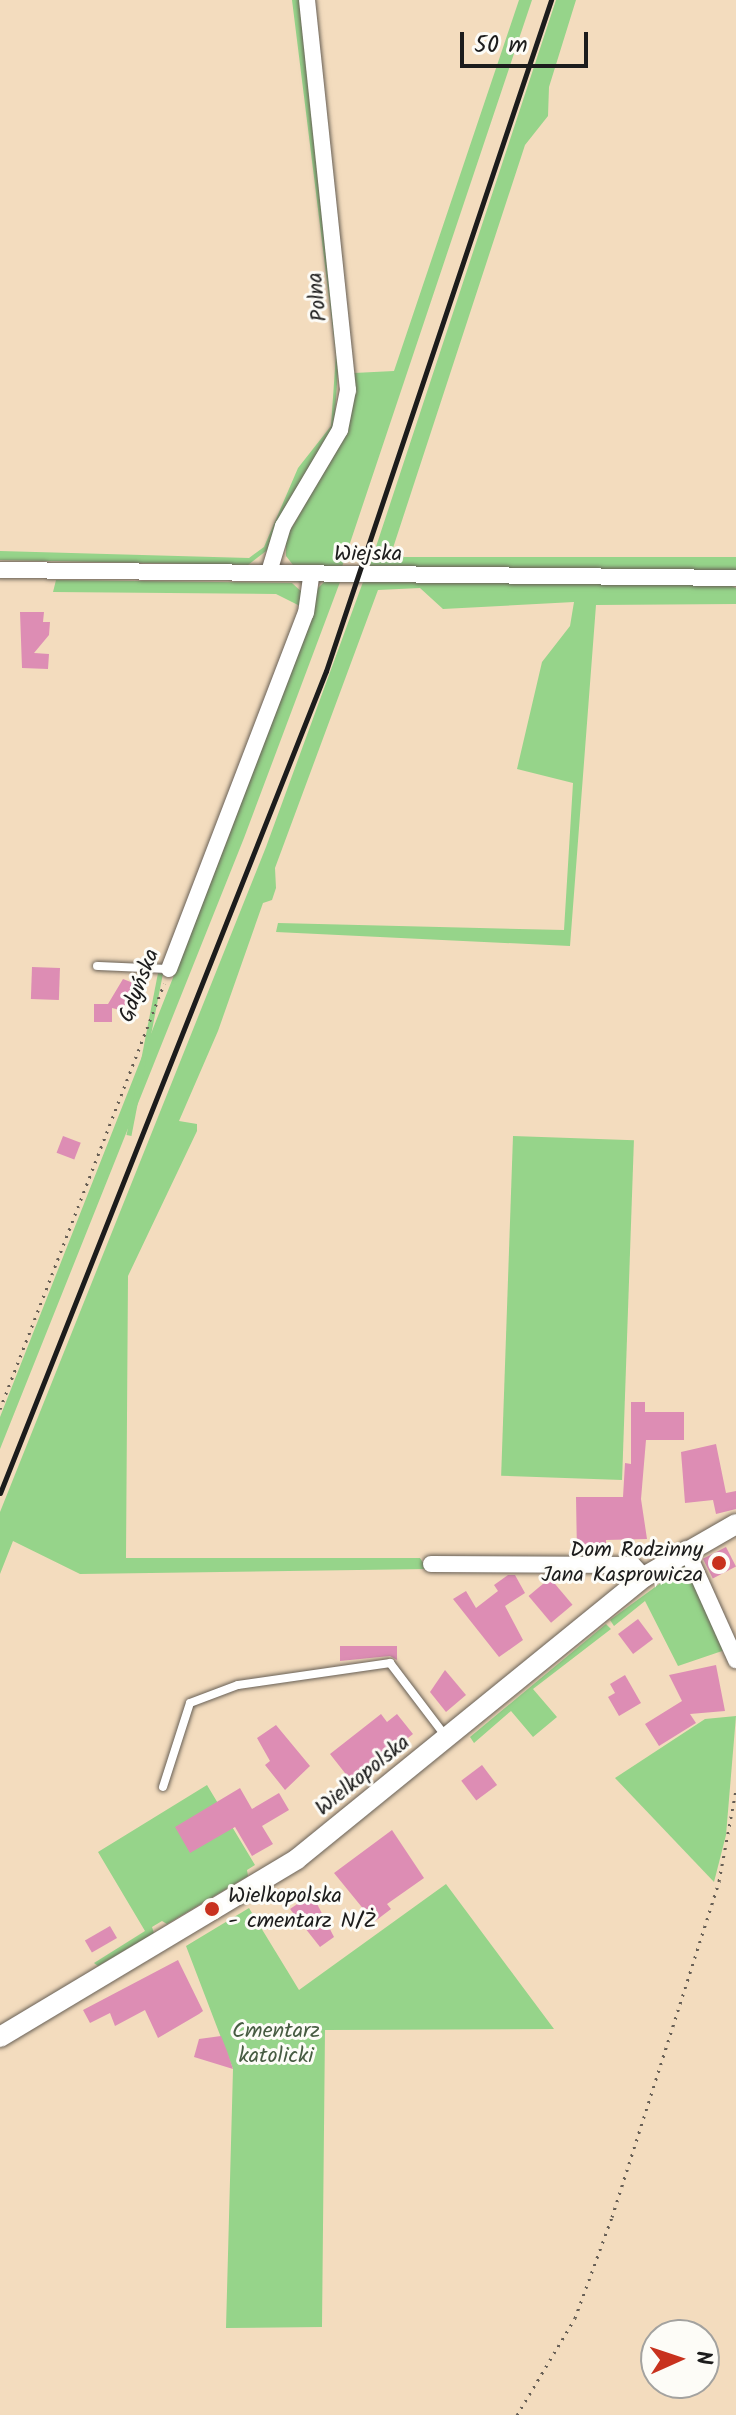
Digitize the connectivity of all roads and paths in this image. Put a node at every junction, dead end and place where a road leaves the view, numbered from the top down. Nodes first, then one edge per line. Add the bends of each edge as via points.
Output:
1 (307, 0) edge
2 (0, 570) edge
3 (269, 572) junction
4 (311, 576) junction
5 (736, 578) edge
6 (97, 966) dead end
7 (169, 969) junction
8 (0, 1409) edge
9 (736, 1524) edge
10 (686, 1549) junction
11 (431, 1564) dead end
12 (644, 1577) junction
13 (736, 1660) edge
14 (448, 1739) junction
15 (163, 1787) dead end
16 (736, 1790) edge
17 (0, 2037) edge
18 (517, 2415) edge

1 - 3 street, Polna via 348,390 340,430 283,526
2 - 3 street, Wiejska
3 - 4 street, Wiejska
4 - 5 street, Wiejska
4 - 7 street, Gdyńska via 306,613
6 - 7 lane
7 - 8 path, Gdyńska
9 - 10 street, Wielkopolska
10 - 12 street, Wielkopolska
10 - 13 street
11 - 12 street via 633,1565
12 - 14 street, Wielkopolska
14 - 15 lane via 390,1663 238,1685 190,1703
14 - 17 street, Wielkopolska via 275,1874
16 - 18 path via 719,1881 584,2296

